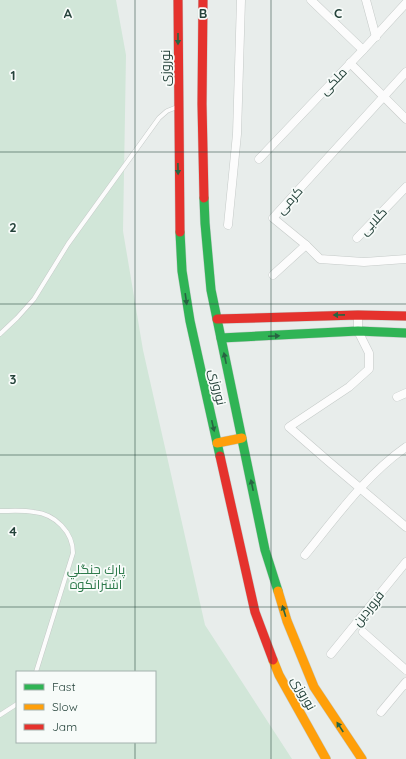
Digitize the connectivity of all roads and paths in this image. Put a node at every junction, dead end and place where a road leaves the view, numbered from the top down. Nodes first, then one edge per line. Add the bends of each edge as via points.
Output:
1 (178, 0) edge
2 (203, 0) edge
3 (241, 0) edge
4 (311, 0) edge
5 (366, 0) edge
6 (406, 3) edge
7 (376, 37) junction
8 (363, 50) junction
9 (350, 63) junction
10 (406, 72) edge
11 (384, 96) junction
12 (178, 107) junction
13 (406, 119) edge
14 (259, 158) dead end
15 (406, 187) edge
16 (228, 225) dead end
17 (357, 238) dead end
18 (306, 245) junction
19 (406, 259) edge
20 (274, 275) dead end
21 (358, 315) junction
22 (406, 316) edge
23 (217, 319) junction
24 (358, 331) junction
25 (406, 333) edge
26 (0, 334) edge
27 (221, 338) junction
28 (406, 393) edge
29 (397, 397) dead end
30 (242, 438) junction
31 (217, 443) junction
32 (406, 447) edge
33 (360, 489) junction
34 (0, 512) edge
35 (406, 527) edge
36 (305, 554) dead end
37 (406, 562) edge
38 (363, 632) dead end
39 (331, 654) dead end
40 (406, 670) edge
41 (36, 671) edge
42 (406, 682) edge
43 (16, 705) edge
44 (381, 712) dead end
45 (0, 715) edge
46 (326, 759) edge
47 (362, 759) edge

1 -> 12 street, نوروزی
2 - 23 street, نوروزی via 205,223 211,290
3 - 16 street via 237,134
4 - 8 street
5 - 7 street
6 - 7 street, ملکی
7 - 8 street, ملکی
8 - 9 street, ملکی
9 - 11 street
9 - 14 street, ملکی
10 - 11 street, کرمی
11 - 13 street
11 - 18 street, کرمی via 273,218
12 - 26 lane via 167,111 159,118 68,244 34,299
12 -> 31 street, نوروزی via 182,271 190,321
15 - 17 street, گلابی
18 - 19 street, کرمی via 320,259 364,262
18 - 20 street
21 - 22 street
21 -> 23 street
21 - 24 street
23 - 27 street, نوروزی
24 - 25 street
27 -> 24 street
24 - 33 street via 369,353 369,369 349,387 289,427
30 -> 27 street, نوروزی
28 - 29 street
30 - 31 street
47 -> 30 street, نوروزی via 314,687 287,621 265,550
31 - 46 street, نوروزی via 255,612 279,675
32 - 33 street via 392,457
33 - 35 street
33 - 36 street
34 - 41 lane via 36,512 52,517 66,530 73,544 73,553
37 - 39 street, فروردین
38 - 40 street
42 - 44 street
43 - 45 lane

